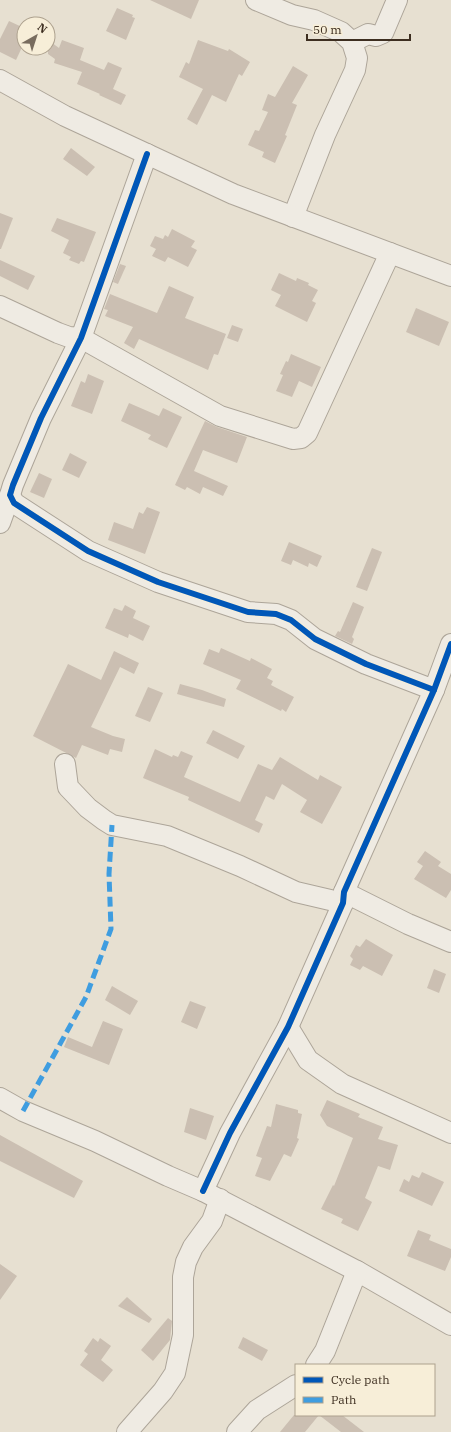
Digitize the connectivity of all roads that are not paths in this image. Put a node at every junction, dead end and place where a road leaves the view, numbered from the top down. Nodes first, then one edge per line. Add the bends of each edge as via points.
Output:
1 (256, 0) edge
2 (397, 0) edge
3 (352, 42) junction
4 (0, 80) edge
5 (147, 154) junction
6 (293, 217) junction
7 (390, 253) junction
8 (451, 276) edge
9 (0, 306) edge
10 (81, 338) junction
11 (10, 495) junction
12 (0, 523) edge
13 (451, 644) edge
14 (434, 690) junction
15 (65, 764) dead end
16 (344, 898) junction
17 (451, 942) edge
18 (288, 1027) junction
19 (0, 1098) edge
20 (451, 1133) edge
21 (212, 1195) junction
22 (357, 1271) junction
23 (451, 1325) edge
24 (317, 1364) edge
25 (295, 1386) edge
26 (127, 1432) edge
27 (237, 1432) edge

1 - 3 street via 292,15 314,20 341,32
2 - 3 street via 383,33 376,36 368,34
3 - 6 street via 357,58 355,70 325,135
4 - 5 street via 65,116
5 - 6 street via 233,194
5 - 10 street
6 - 7 street
7 - 8 street
7 - 10 street via 307,433 301,438 293,440 220,416
9 - 10 street via 58,334
10 - 11 street via 41,418
11 - 12 street
11 - 14 street via 19,507 88,551 158,582 248,612 276,614 291,620 315,639 366,664
13 - 14 street
14 - 16 street
15 - 16 street via 68,787 88,808 112,825 167,836 296,892
16 - 17 street
16 - 18 street
18 - 20 street via 308,1060 342,1084
18 - 21 street via 230,1133
19 - 21 street via 23,1111 96,1141
21 - 22 street
21 - 26 street via 212,1221 193,1247 186,1262 183,1277 183,1335 175,1373 163,1391
22 - 23 street
22 - 24 street via 325,1351
25 - 27 street via 257,1410

